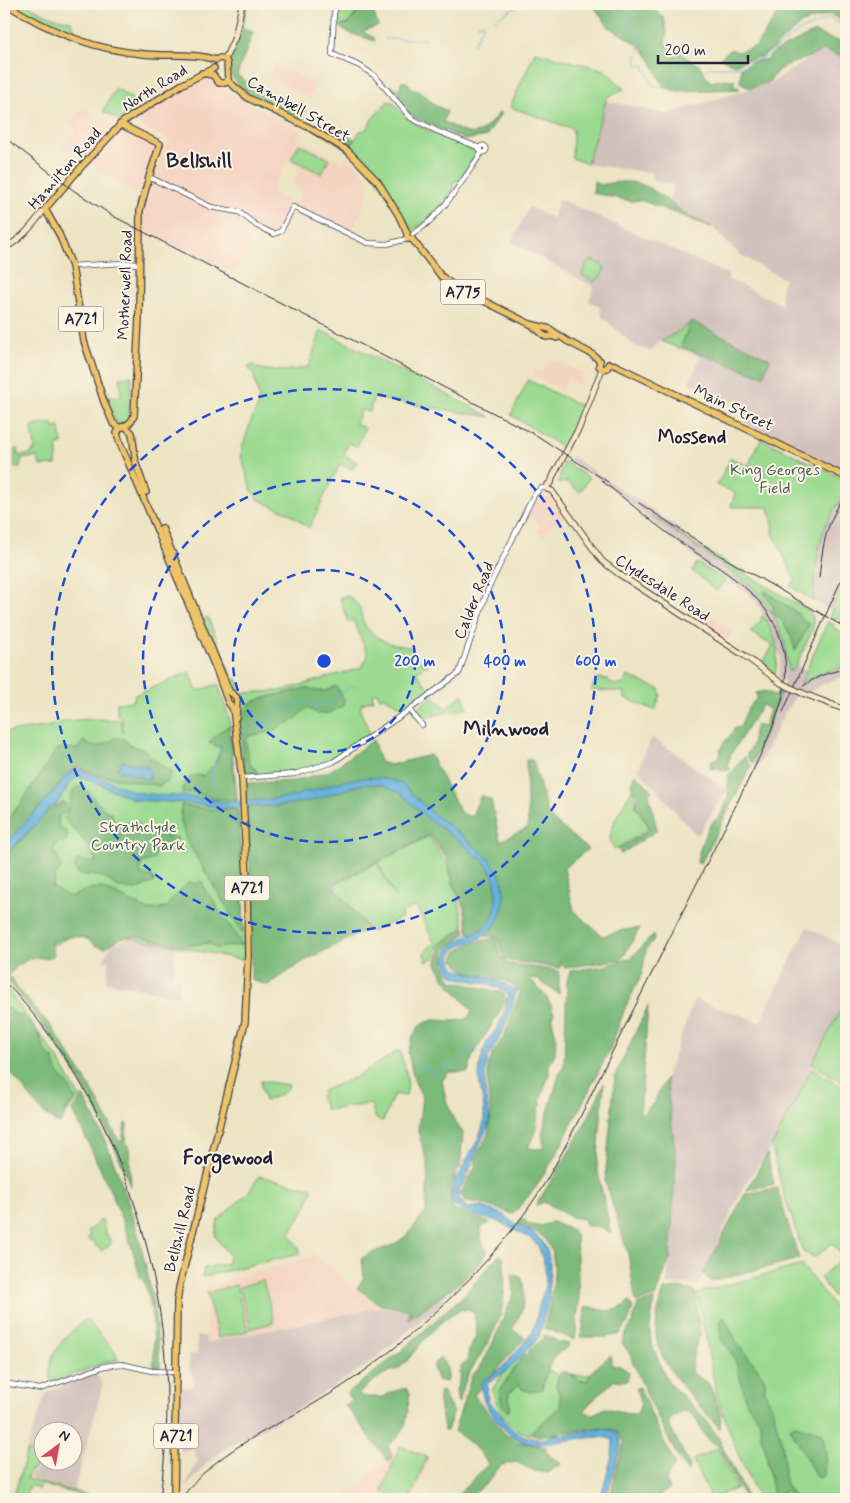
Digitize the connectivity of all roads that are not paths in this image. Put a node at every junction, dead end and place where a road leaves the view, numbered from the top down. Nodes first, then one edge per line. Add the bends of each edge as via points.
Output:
1 (6, 4) edge
2 (242, 4) edge
3 (337, 4) edge
4 (225, 59) junction
5 (216, 60) junction
6 (214, 68) junction
7 (202, 73) junction
8 (216, 79) junction
9 (228, 81) junction
10 (120, 124) junction
11 (149, 177) junction
12 (45, 209) junction
13 (410, 236) junction
14 (4, 248) edge
15 (139, 264) junction
16 (72, 266) junction
17 (600, 361) junction
18 (609, 364) junction
19 (602, 369) junction
20 (123, 427) junction
21 (133, 447) junction
22 (123, 449) junction
23 (846, 477) edge
24 (551, 483) junction
25 (546, 488) junction
26 (552, 491) junction
27 (234, 696) junction
28 (228, 699) junction
29 (237, 703) junction
30 (230, 706) junction
31 (409, 710) junction
32 (846, 710) edge
33 (422, 725) dead end
34 (234, 726) junction
35 (242, 778) junction
36 (176, 1372) junction
37 (4, 1383) edge
38 (174, 1499) edge

1 - 5 main road via 78,41 125,52 206,56
2 - 4 main road via 235,36
3 - 13 street via 332,54 375,76 411,118 481,150 451,198 426,225
4 - 5 main road
4 - 9 main road
5 - 6 main road
6 - 7 main road, North Road
6 - 8 main road
7 - 8 main road, North Road
7 - 10 main road, North Road
8 - 9 main road, North Road via 219,83
9 - 13 main road, Campbell Street / A775 via 248,98 301,123 348,151 378,182
10 - 11 main road, Motherwell Road / A721 via 160,144
10 - 12 main road, Hamilton Road
11 - 13 street via 211,207 238,212 274,234 281,231 293,207 368,243 387,244
11 - 15 main road, Motherwell Road / A721 via 140,210
12 - 14 main road, Hamilton Road via 28,231
12 - 16 main road, A721
13 - 17 main road, A775 via 436,270 454,286 545,332 550,329 552,334
15 - 16 street
15 - 20 main road, Motherwell Road / A721 via 134,416
16 - 20 main road, A721 via 84,342 113,423
17 - 18 main road via 605,360
17 - 19 main road
18 - 19 main road
18 - 23 main road, Main Street
19 - 24 main road via 579,428
20 - 21 main road, A721 via 132,433
20 - 22 main road, Motherwell Road / A721 via 117,433
21 - 22 main road
21 - 27 main road, A721 via 146,493 229,692
22 - 28 main road, Motherwell Road / A721
24 - 25 main road
24 - 26 main road, Clydesdale Road
25 - 26 main road, Clydesdale Road
25 - 31 street, Calder Road via 541,488 534,495 488,589 458,673
26 - 32 main road, Clydesdale Road, bridge via 602,561 612,569 781,683
27 - 28 main road
27 - 29 main road, A721
28 - 30 main road, A721
29 - 30 main road
29 - 34 main road, A721
30 - 34 main road, A721
31 - 33 street
31 - 35 street, Calder Road via 333,762 294,774
34 - 35 main road, A721
35 - 36 main road, Bellshill Road / A721 via 248,942 245,1022 179,1288
36 - 37 street via 115,1364 40,1389
36 - 38 main road, Bellshill Road / A721

